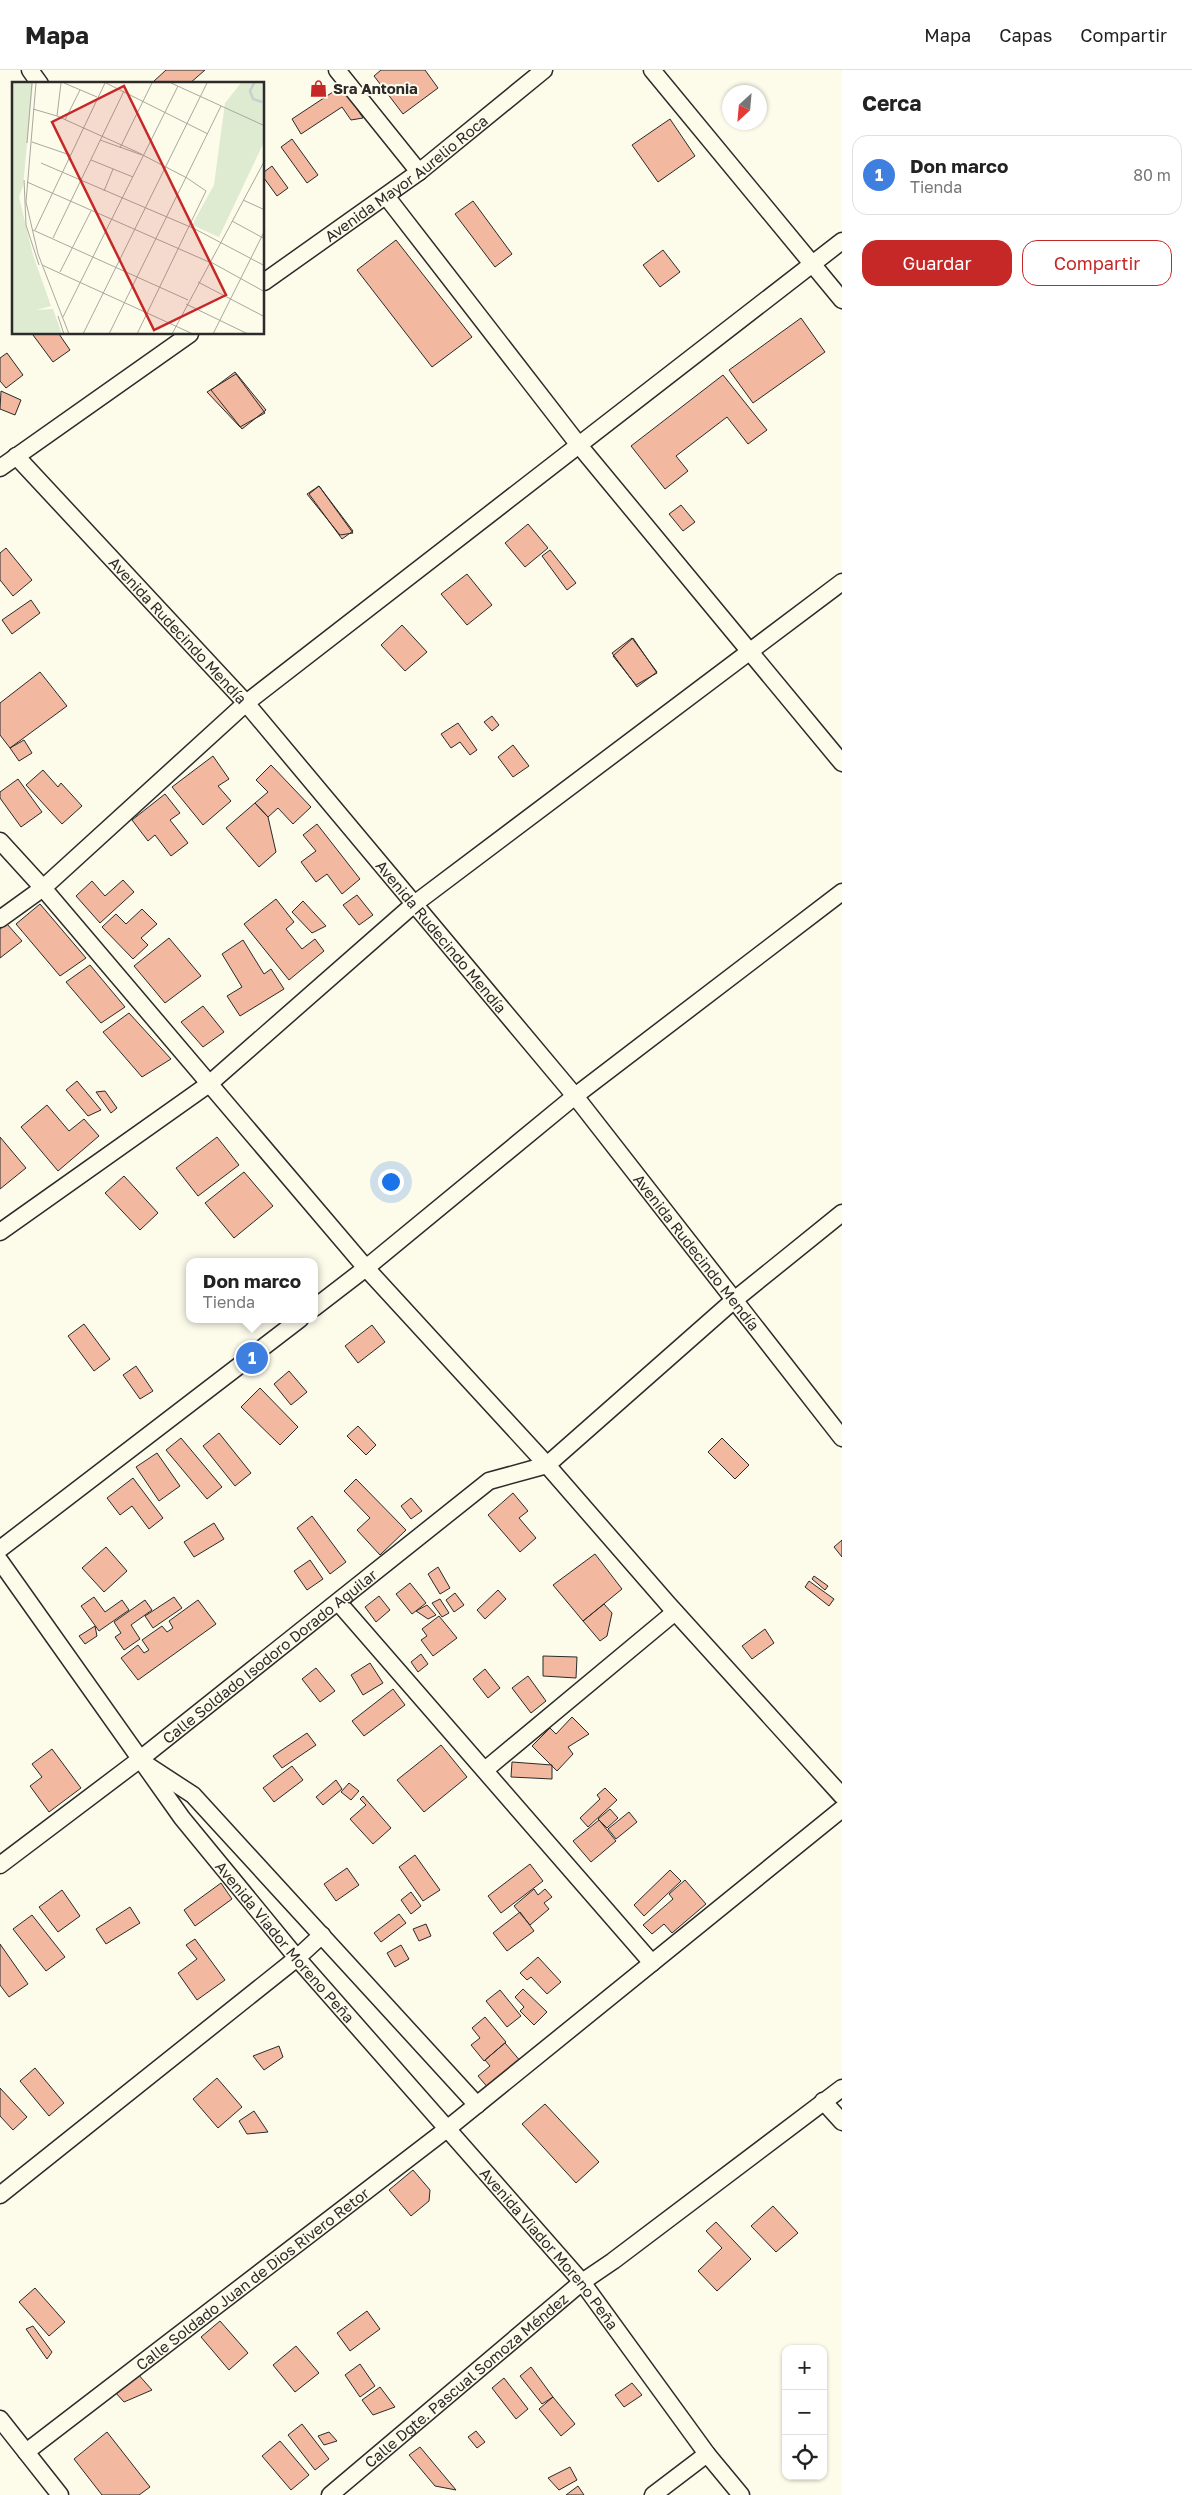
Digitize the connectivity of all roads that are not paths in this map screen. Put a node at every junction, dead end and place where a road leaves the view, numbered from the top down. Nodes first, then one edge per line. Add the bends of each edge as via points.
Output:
1 (30, 70) edge
2 (337, 70) edge
3 (544, 70) edge
4 (652, 70) edge
5 (39, 82) edge
6 (419, 172) junction
7 (386, 196) junction
8 (842, 241) edge
9 (812, 264) junction
10 (265, 281) edge
11 (842, 300) edge
12 (189, 335) edge
13 (578, 444) junction
14 (16, 456) junction
15 (0, 467) edge
16 (842, 582) edge
17 (750, 652) junction
18 (246, 703) junction
19 (842, 763) edge
20 (0, 841) edge
21 (43, 888) junction
22 (842, 892) edge
23 (413, 905) junction
24 (0, 919) edge
25 (209, 1084) junction
26 (576, 1096) junction
27 (842, 1213) edge
28 (0, 1232) edge
29 (366, 1268) junction
30 (733, 1301) junction
31 (318, 1305) edge
32 (295, 1323) edge
33 (842, 1438) edge
34 (547, 1464) junction
35 (0, 1549) edge
36 (0, 1561) edge
37 (338, 1602) junction
38 (675, 1612) junction
39 (139, 1760) junction
40 (485, 1770) junction
41 (842, 1796) edge
42 (842, 1809) edge
43 (0, 1864) edge
44 (322, 1935) junction
45 (297, 1958) junction
46 (652, 1963) junction
47 (842, 2088) edge
48 (824, 2101) junction
49 (476, 2105) junction
50 (842, 2122) edge
51 (448, 2129) junction
52 (0, 2195) edge
53 (582, 2282) junction
54 (0, 2419) edge
55 (26, 2452) junction
56 (707, 2454) junction
57 (60, 2495) edge
58 (330, 2495) edge
59 (653, 2495) edge
60 (741, 2495) edge

1 - 5 street
2 - 6 street
3 - 6 street, Avenida Mayor Aurelio Roca
4 - 9 street
6 - 7 street, Avenida Mayor Aurelio Roca
7 - 10 street, Avenida Mayor Aurelio Roca
7 - 13 street
8 - 9 street
9 - 11 street
9 - 13 street
12 - 14 street
13 - 17 street
13 - 18 street
14 - 15 street
14 - 18 street, Avenida Rudecindo Mendía
16 - 17 street
17 - 19 street
17 - 23 street
18 - 21 street
18 - 23 street, Avenida Rudecindo Mendía
20 - 21 street
21 - 24 street
21 - 25 street
22 - 26 street
23 - 25 street
23 - 26 street, Avenida Rudecindo Mendía
25 - 28 street
25 - 29 street
26 - 29 street
26 - 30 street, Avenida Rudecindo Mendía
27 - 30 street
29 - 31 street
29 - 34 street
30 - 33 street, Avenida Rudecindo Mendía
30 - 34 street
32 - 35 street
34 - 37 street, Calle Soldado Isodoro Dorado Aguilar via 489,1481
34 - 38 street
36 - 39 street
37 - 39 street, Calle Soldado Isodoro Dorado Aguilar
37 - 40 street
38 - 40 street
38 - 41 street
39 - 43 street, Calle Soldado Isodoro Dorado Aguilar
39 - 44 street, Avenida Viador Moreno Peña via 193,1795
39 - 45 street, Avenida Viador Moreno Peña via 182,1818
40 - 46 street
42 - 46 street, Calle Soldado Juan de Dios Rivero Retor
44 - 45 street
44 - 49 street, Avenida Viador Moreno Peña
45 - 51 street, Avenida Viador Moreno Peña
45 - 52 street
46 - 49 street, Calle Soldado Juan de Dios Rivero Retor
47 - 48 street, Calle Dgte. Pascual Somoza Méndez
48 - 50 street
48 - 53 street, Calle Dgte. Pascual Somoza Méndez
49 - 51 street, Calle Soldado Juan de Dios Rivero Retor
51 - 53 street, Avenida Viador Moreno Peña
51 - 55 street, Calle Soldado Juan de Dios Rivero Retor
53 - 56 street, Avenida Viador Moreno Peña
53 - 58 street, Calle Dgte. Pascual Somoza Méndez
54 - 55 street
55 - 57 street
56 - 59 street
56 - 60 street, Avenida Viador Moreno Peña

